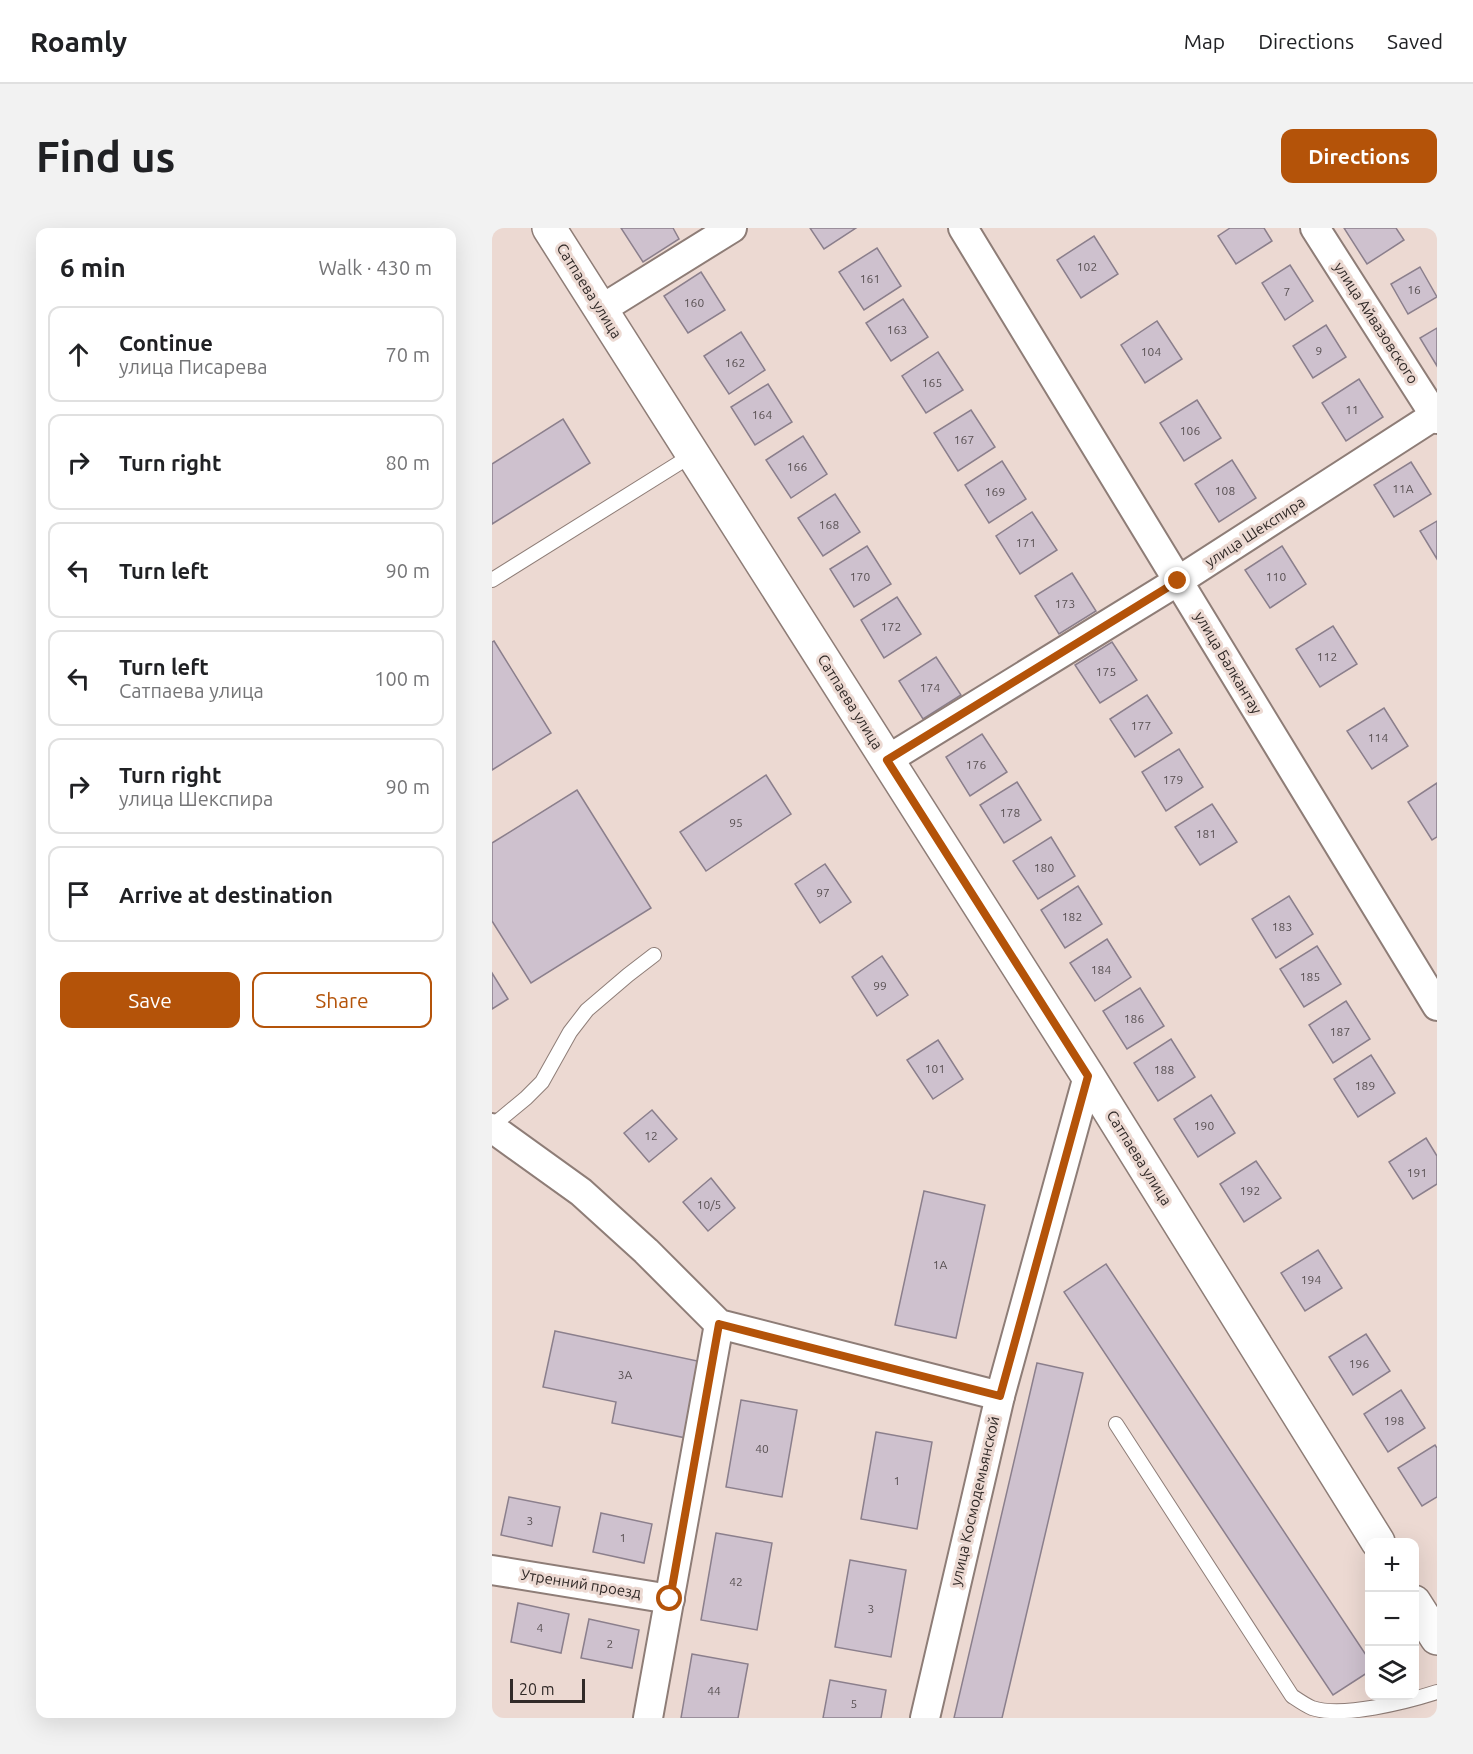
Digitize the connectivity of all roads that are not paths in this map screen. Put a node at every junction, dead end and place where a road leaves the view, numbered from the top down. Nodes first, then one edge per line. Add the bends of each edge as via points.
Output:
1 (549, 228) edge
2 (732, 228) edge
3 (963, 228) edge
4 (1316, 228) edge
5 (600, 310) junction
6 (1436, 416) edge
7 (692, 455) junction
8 (492, 580) edge
9 (1178, 581) junction
10 (887, 760) junction
11 (654, 955) dead end
12 (1437, 1006) edge
13 (1088, 1076) junction
14 (492, 1127) edge
15 (719, 1324) junction
16 (1000, 1396) junction
17 (1116, 1424) dead end
18 (1376, 1538) edge
19 (492, 1570) edge
20 (670, 1599) junction
21 (1419, 1610) edge
22 (1437, 1638) edge
23 (1437, 1692) edge
24 (648, 1718) edge
25 (925, 1718) edge

1 - 5 street, Сатпаева улица
2 - 5 street
3 - 9 street, улица Балкантау
4 - 6 street, улица Айвазовского
5 - 7 street, Сатпаева улица
6 - 9 street, улица Шекспира
7 - 8 lane
7 - 10 street, Сатпаева улица
9 - 10 street, улица Шекспира
9 - 12 street, улица Балкантау
10 - 13 street, Сатпаева улица
11 - 14 lane via 587,1010 542,1082
13 - 16 street, улица Космодемьянской
13 - 18 street, Сатпаева улица
14 - 15 street via 581,1192
15 - 16 street
15 - 20 street
16 - 25 street, улица Космодемьянской
17 - 23 lane via 1292,1696 1313,1709 1363,1711
19 - 20 street, Утренний проезд
20 - 24 street
21 - 22 street

